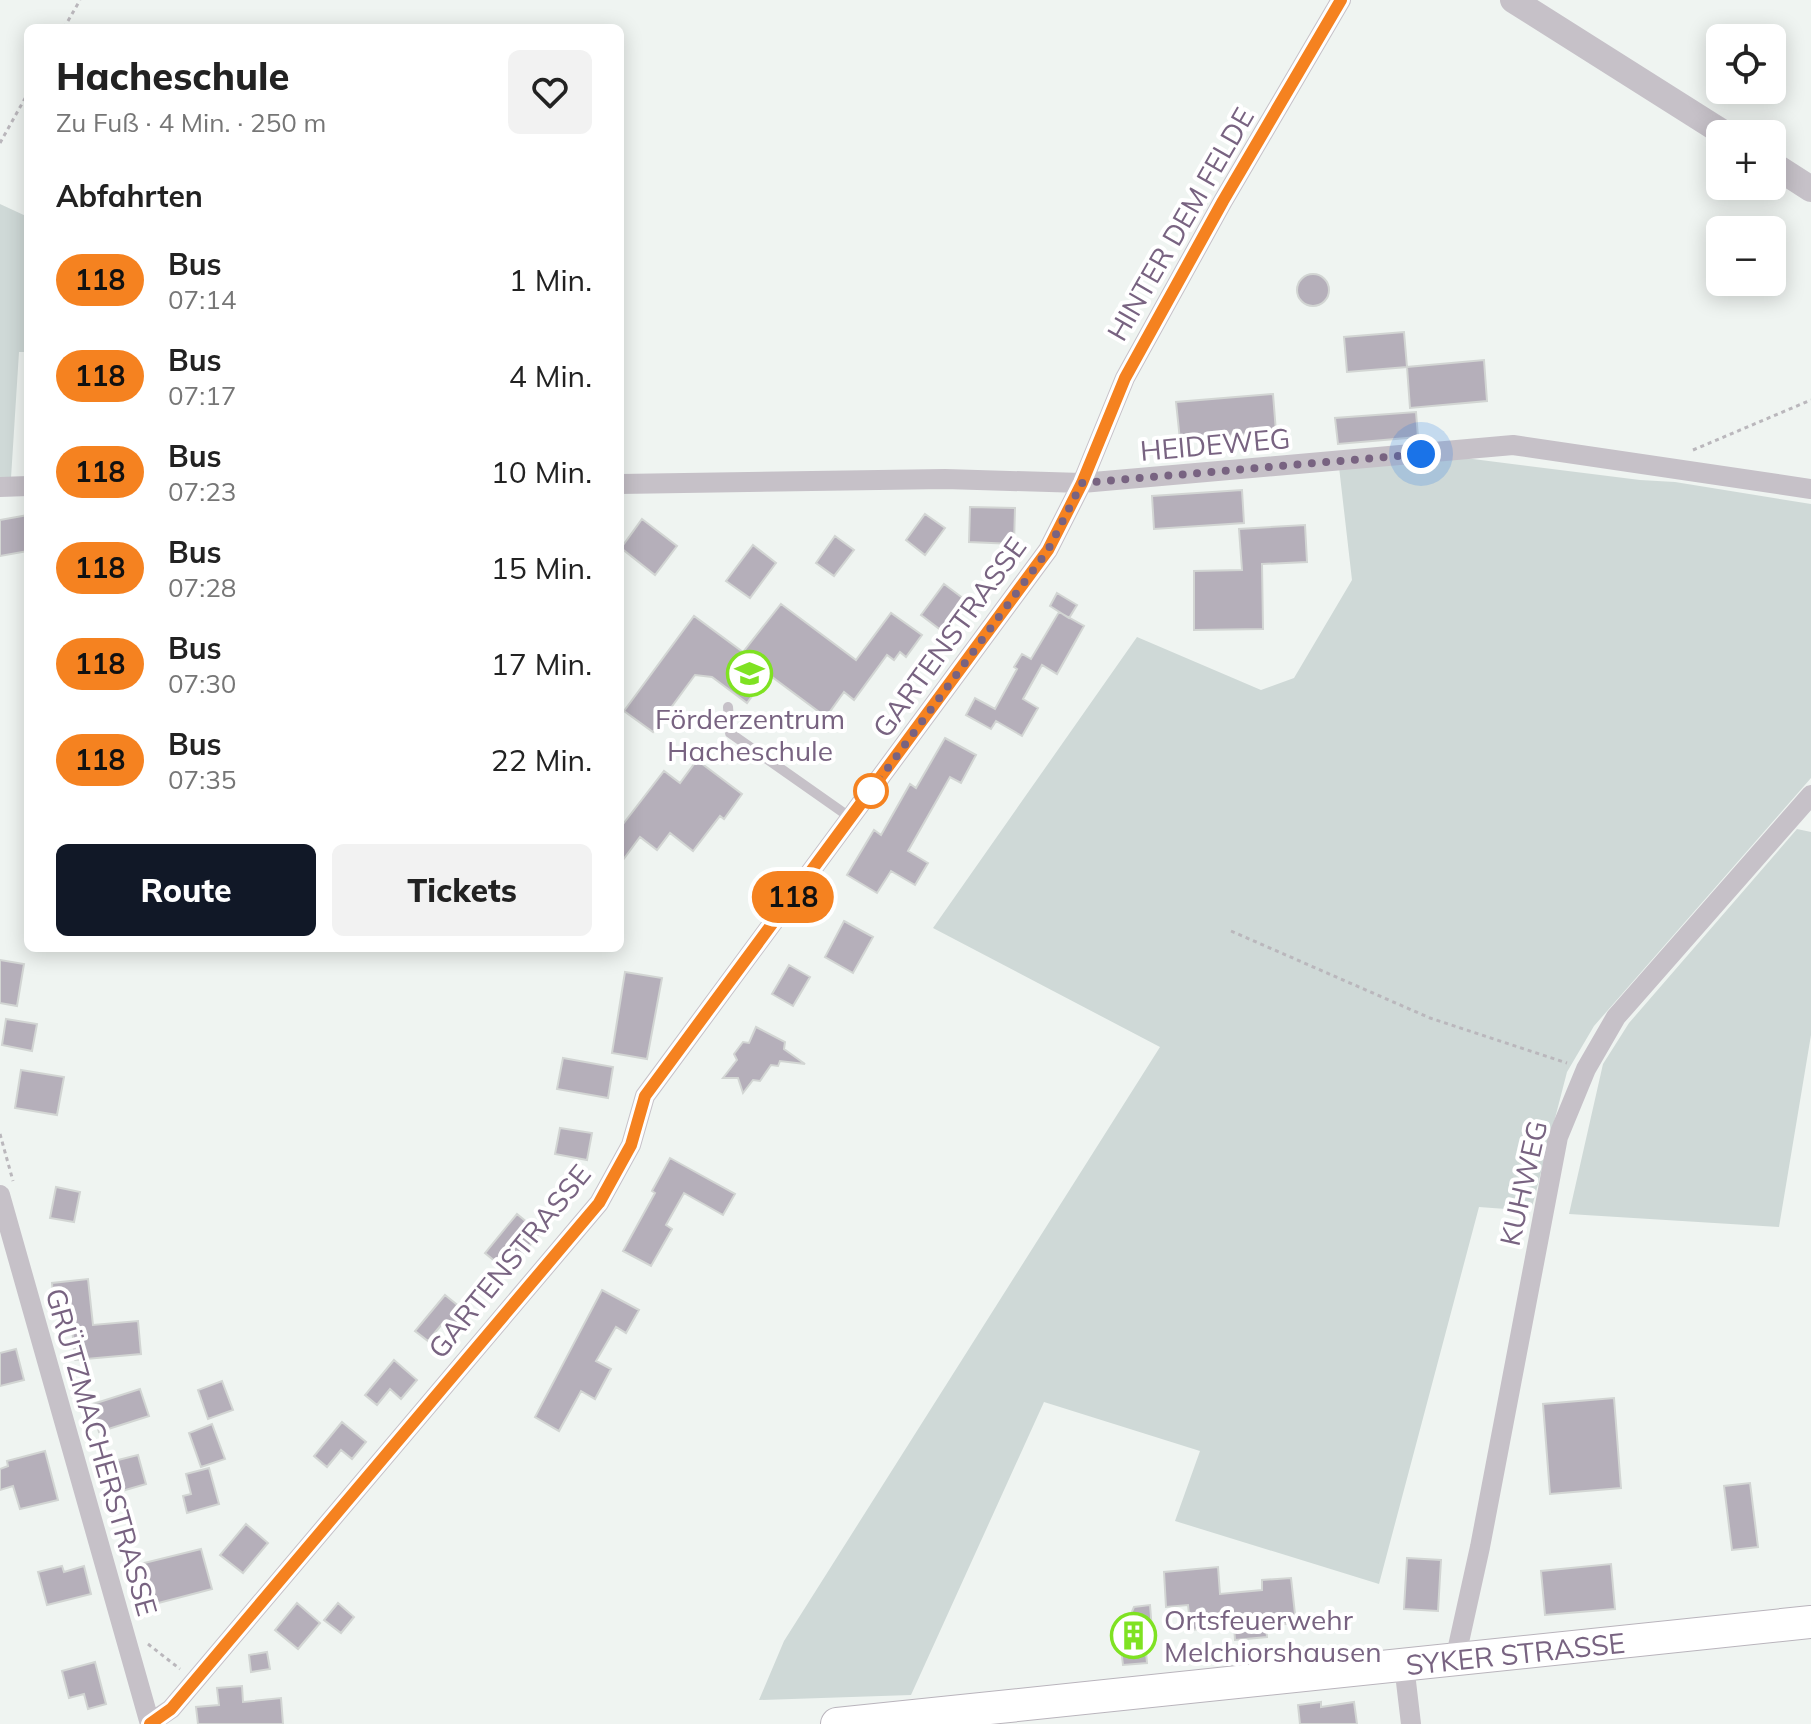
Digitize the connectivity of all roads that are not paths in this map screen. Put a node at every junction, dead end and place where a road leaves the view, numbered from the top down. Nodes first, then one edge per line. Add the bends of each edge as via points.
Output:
1 (1341, 0) edge
2 (1513, 0) edge
3 (1706, 122) edge
4 (1786, 173) edge
5 (1811, 189) edge
6 (1082, 483) junction
7 (624, 484) edge
8 (24, 486) edge
9 (0, 487) edge
10 (1811, 489) edge
11 (728, 707) dead end
12 (1811, 795) edge
13 (851, 818) junction
14 (0, 1195) edge
15 (1811, 1622) edge
16 (1455, 1660) junction
17 (1404, 1665) junction
18 (150, 1724) edge
19 (837, 1724) edge
20 (1411, 1724) edge

1 - 6 street, HINTER DEM FELDE via 1125,378
2 - 3 street
4 - 5 street
6 - 7 street, HEIDEWEG via 945,479
6 - 10 street, HEIDEWEG via 1513,445
6 - 13 street, GARTENSTRASSE via 1048,550
8 - 9 street
11 - 13 lane via 730,733
12 - 16 street, KUHWEG via 1616,1017 1586,1069 1558,1137
13 - 18 street, GARTENSTRASSE via 645,1096 631,1145 599,1203 171,1709
14 - 18 street, GRÜTZMACHERSTRASSE
15 - 16 main road, SYKER STRASSE
16 - 17 main road, SYKER STRASSE
17 - 19 main road, SYKER STRASSE
17 - 20 street

